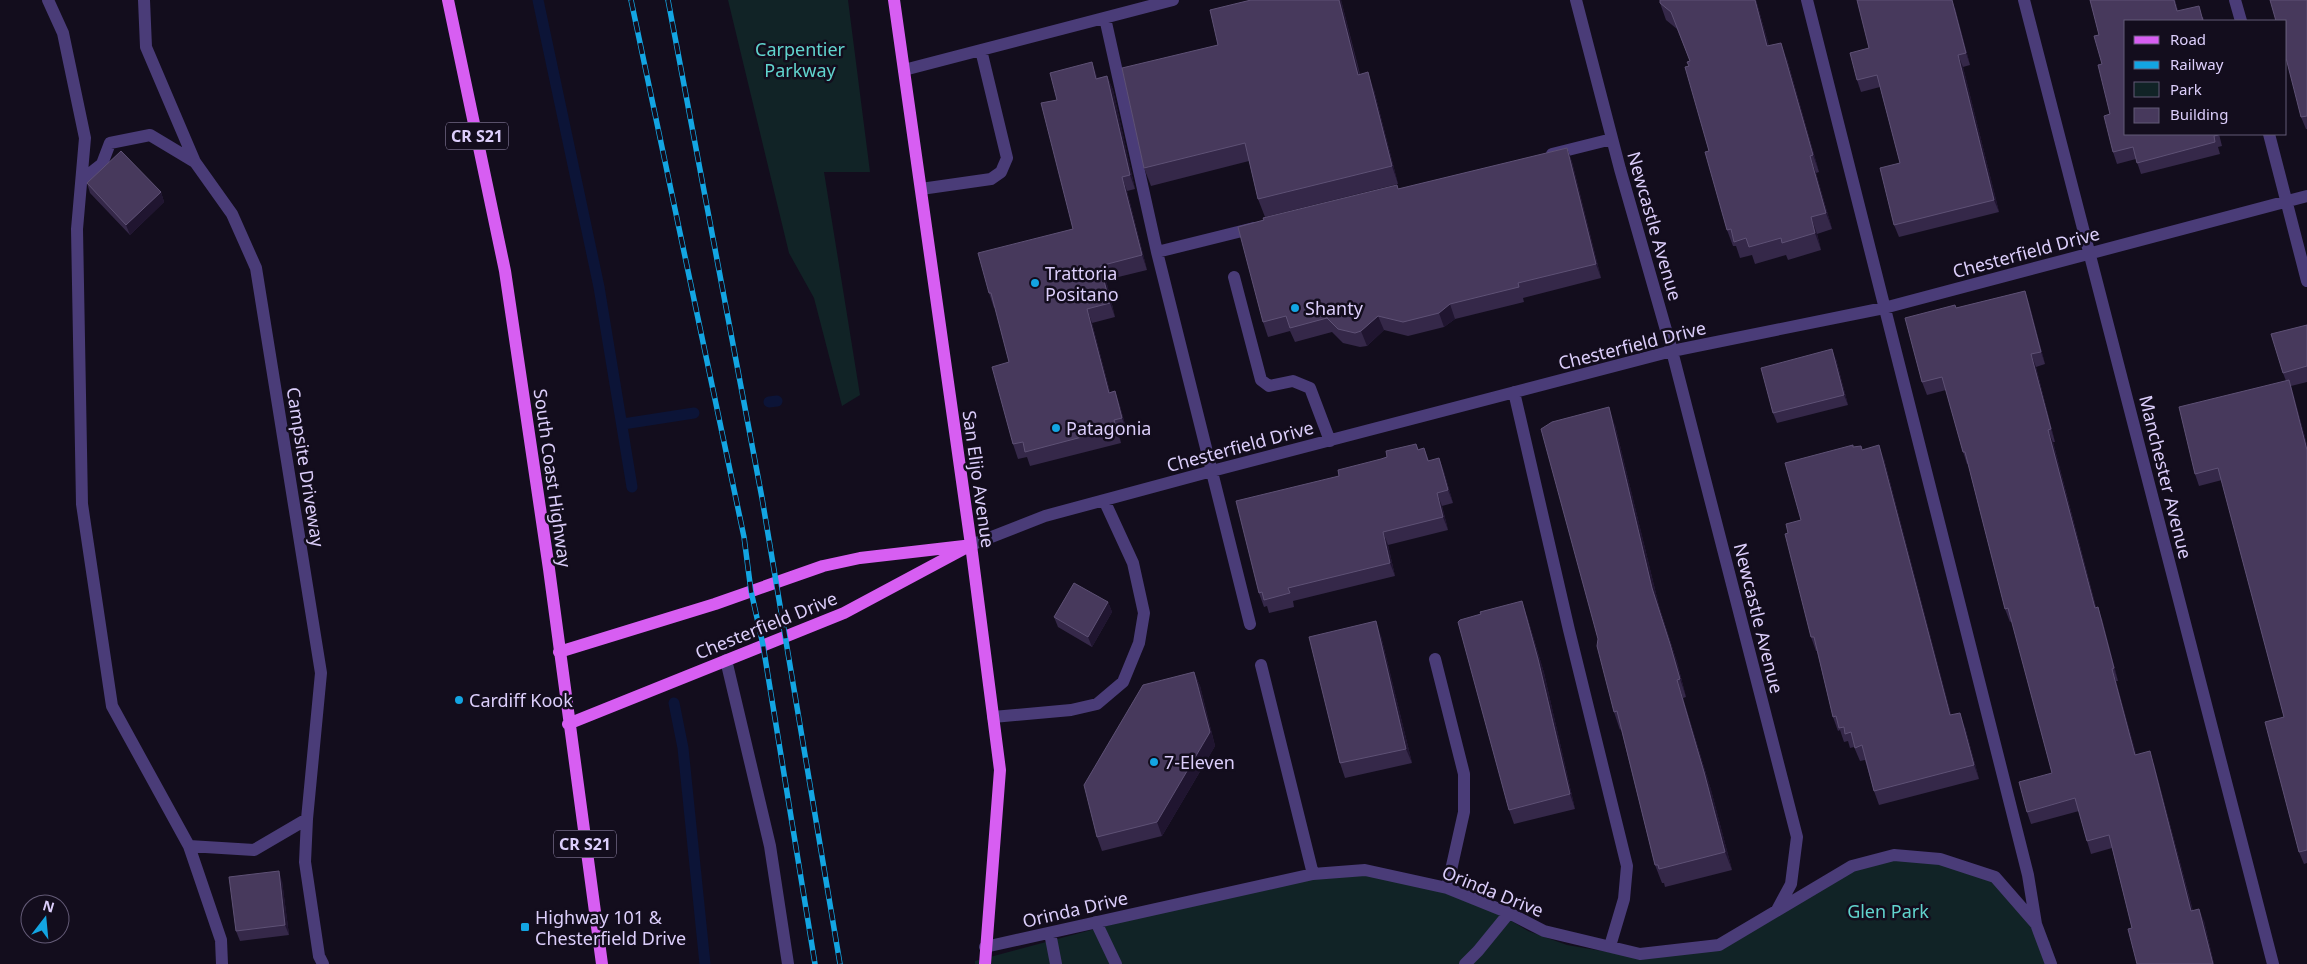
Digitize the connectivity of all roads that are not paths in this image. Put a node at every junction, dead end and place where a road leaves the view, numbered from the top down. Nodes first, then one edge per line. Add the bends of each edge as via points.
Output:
1 (48, 0) edge
2 (144, 0) edge
3 (448, 0) edge
4 (894, 0) edge
5 (1173, 0) edge
6 (1576, 0) edge
7 (1807, 0) edge
8 (2024, 0) edge
9 (2235, 0) edge
10 (1105, 18) junction
11 (2240, 20) edge
12 (981, 50) junction
13 (904, 70) junction
14 (2269, 135) edge
15 (1612, 139) junction
16 (1544, 156) edge
17 (195, 162) junction
18 (83, 180) junction
19 (921, 189) junction
20 (2307, 196) edge
21 (2287, 201) junction
22 (1269, 225) edge
23 (1157, 252) junction
24 (2090, 252) junction
25 (1234, 277) dead end
26 (2307, 281) edge
27 (1884, 308) junction
28 (1672, 351) junction
29 (1514, 392) junction
30 (1330, 441) junction
31 (1212, 471) junction
32 (1104, 500) junction
33 (971, 545) junction
34 (1250, 624) dead end
35 (559, 652) junction
36 (1435, 659) dead end
37 (726, 660) junction
38 (1261, 665) dead end
39 (993, 717) junction
40 (568, 724) junction
41 (307, 819) junction
42 (188, 846) junction
43 (1313, 874) junction
44 (1447, 888) junction
45 (1776, 912) junction
46 (1509, 913) junction
47 (1096, 922) junction
48 (2036, 924) junction
49 (1050, 932) junction
50 (1610, 946) junction
51 (985, 947) junction
52 (222, 964) edge
53 (323, 964) edge
54 (602, 964) edge
55 (788, 964) edge
56 (985, 964) edge
57 (1056, 964) edge
58 (1116, 964) edge
59 (1465, 964) edge
60 (2051, 964) edge
61 (2273, 964) edge

1 - 18 street via 63,33 85,138
2 - 17 street, Campsite Driveway via 146,47
3 - 35 main road, South Coast Highway / CR S21 via 505,271
4 - 13 main road, San Elijo Avenue
5 - 10 street
6 - 15 street, Newcastle Avenue
7 - 27 street
8 - 24 street, Manchester Avenue
9 - 11 street
10 - 12 street
10 - 23 street
12 - 13 street
12 - 19 street via 1007,158 1001,172 991,179
13 - 19 main road, San Elijo Avenue
14 - 21 street
15 - 16 street
15 - 28 street, Newcastle Avenue
17 - 18 street via 150,135 110,143 102,164
17 - 41 street, Campsite Driveway via 232,214 256,268 321,673
18 - 42 street via 77,229 82,504 112,706
19 - 33 main road, San Elijo Avenue
20 - 21 street, Chesterfield Drive
21 - 24 street, Chesterfield Drive
21 - 26 street
22 - 23 street
23 - 31 street
24 - 27 street, Chesterfield Drive
24 - 61 street, Manchester Avenue
25 - 30 street via 1261,380 1269,386 1293,381 1310,388
27 - 28 street, Chesterfield Drive
27 - 48 street via 2026,866
28 - 29 street, Chesterfield Drive
28 - 45 street, Newcastle Avenue via 1797,837 1791,884
29 - 30 street, Chesterfield Drive
29 - 50 street via 1628,866 1624,899
30 - 31 street, Chesterfield Drive
31 - 32 street, Chesterfield Drive
31 - 34 street
32 - 33 street, Chesterfield Drive via 1045,516
32 - 39 street via 1133,563 1144,613 1139,643 1123,682 1097,704 1071,710
33 - 35 main road, Chesterfield Drive via 860,558 823,566 715,604
33 - 37 main road, Chesterfield Drive via 844,613
33 - 39 main road, San Elijo Avenue
35 - 40 main road, South Coast Highway / CR S21
36 - 44 street via 1464,774 1464,812
37 - 40 main road, Chesterfield Drive
37 - 55 street via 770,846
38 - 43 street
39 - 51 main road, San Elijo Avenue via 1000,770
40 - 54 main road, South Coast Highway / CR S21
41 - 42 street via 254,850
41 - 53 street, Campsite Driveway via 305,862 319,956
42 - 52 street via 221,940
43 - 44 street, Orinda Drive via 1365,870
43 - 47 street, Orinda Drive
44 - 46 street, Orinda Drive
45 - 48 street via 1852,866 1894,855 1940,859 1995,877
45 - 50 street, Orinda Drive via 1719,945 1640,954
46 - 50 street, Orinda Drive via 1544,931
46 - 59 street
47 - 49 street, Orinda Drive
47 - 58 street
48 - 60 street
49 - 51 street, Orinda Drive
49 - 57 street
51 - 56 main road, San Elijo Avenue

